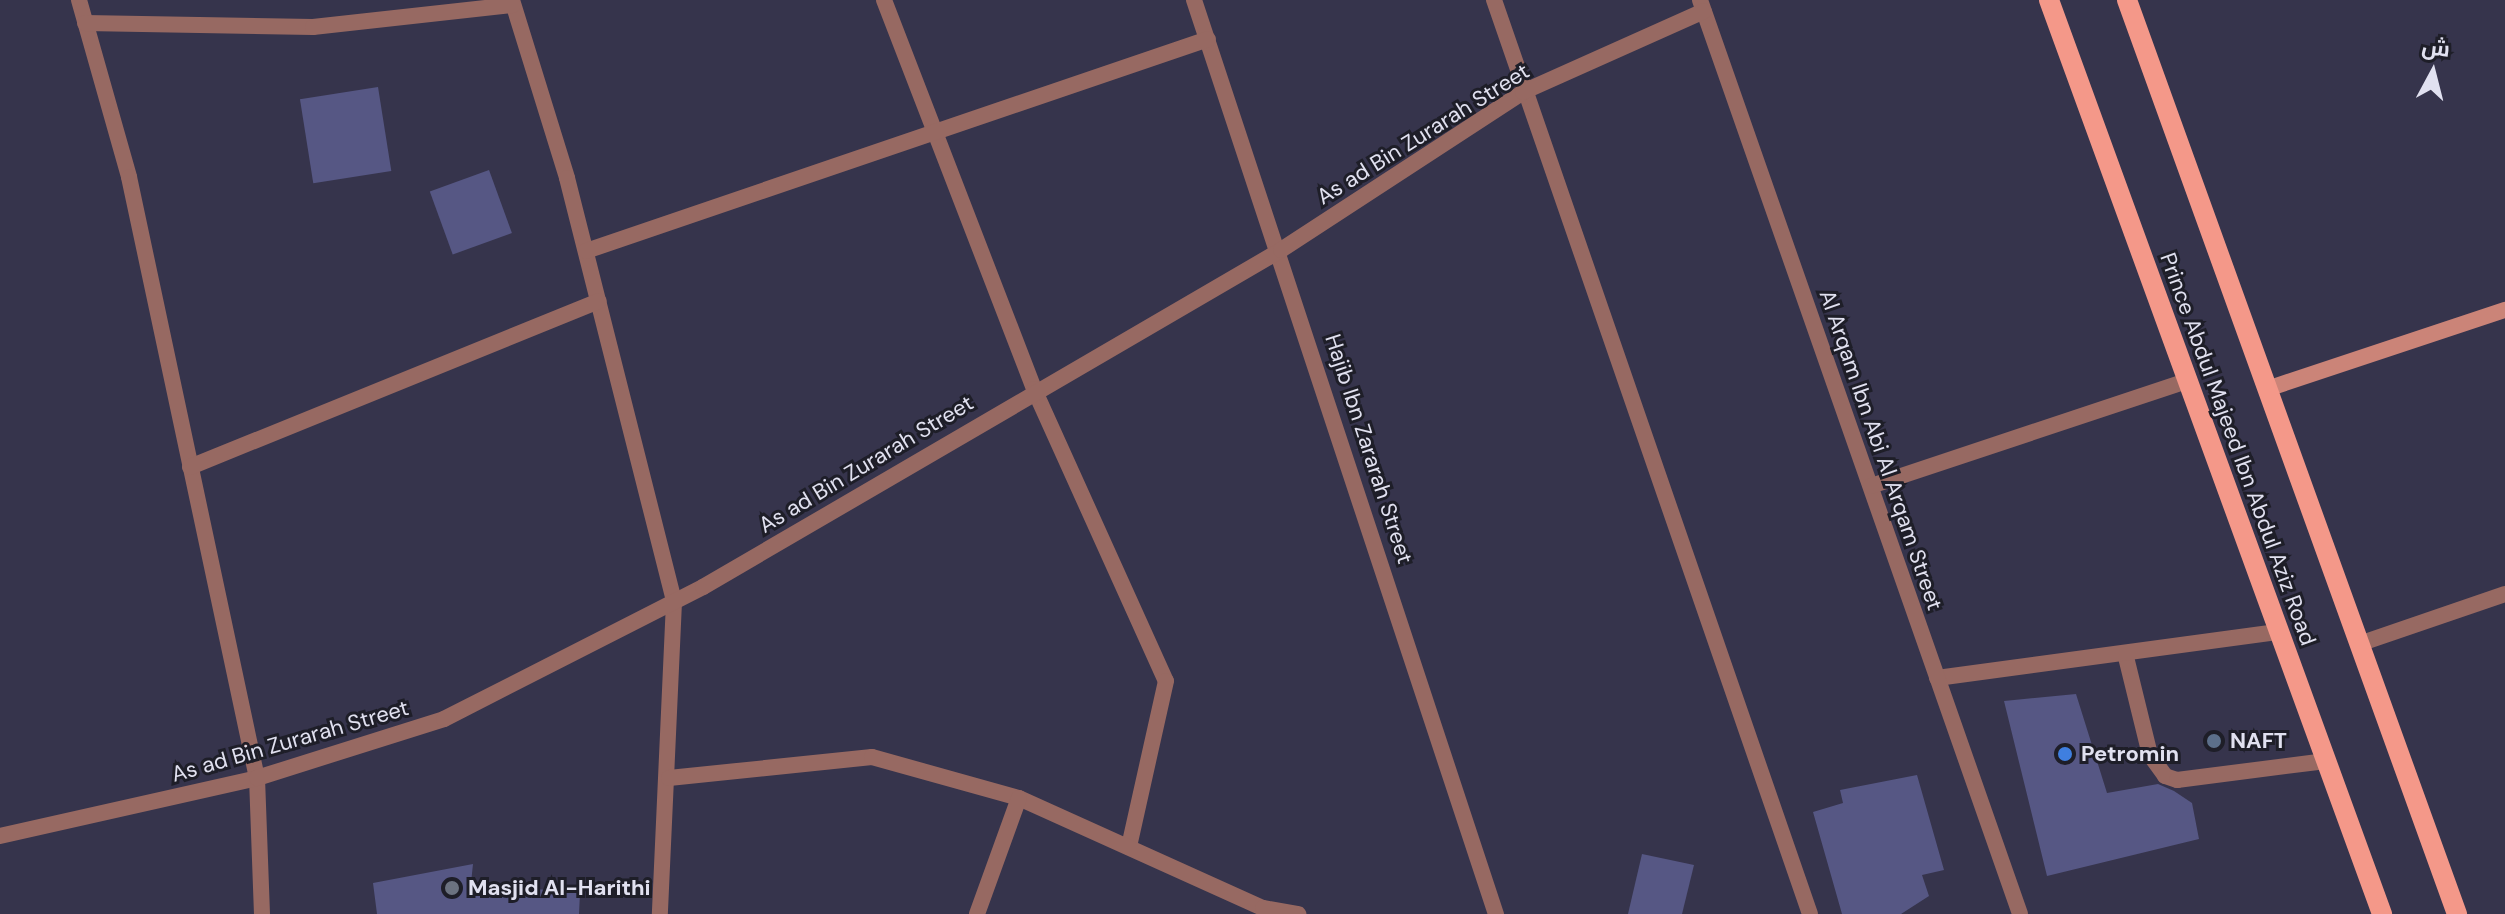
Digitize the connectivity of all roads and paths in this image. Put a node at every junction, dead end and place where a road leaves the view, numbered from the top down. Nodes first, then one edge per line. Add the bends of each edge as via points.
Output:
1 (79, 0) edge
2 (884, 0) edge
3 (1194, 0) edge
4 (1494, 0) edge
5 (2049, 0) edge
6 (2127, 0) edge
7 (513, 3) edge
8 (1702, 6) edge
9 (85, 23) junction
10 (1208, 39) junction
11 (1523, 92) junction
12 (934, 130) junction
13 (1281, 250) junction
14 (586, 251) junction
15 (599, 301) junction
16 (2505, 310) edge
17 (2187, 381) junction
18 (1034, 389) junction
19 (2267, 389) junction
20 (190, 467) junction
21 (1871, 486) junction
22 (2505, 594) edge
23 (674, 602) junction
24 (2279, 632) junction
25 (2359, 644) junction
26 (2125, 653) junction
27 (1937, 678) junction
28 (2326, 761) junction
29 (257, 778) junction
30 (669, 778) junction
31 (1019, 798) junction
32 (0, 836) edge
33 (1129, 847) junction
34 (1262, 911) edge
35 (262, 914) edge
36 (660, 914) edge
37 (977, 914) edge
38 (1298, 914) edge
39 (1496, 914) edge
40 (1810, 914) edge
41 (2020, 914) edge
42 (2382, 914) edge
43 (2457, 914) edge

1 - 9 street
2 - 12 street
3 - 10 street, Hajib Ibn Zararah Street
4 - 11 street
5 - 17 main road, Prince Abdul Majeed Ibn Abdul Aziz Road
6 - 19 main road
7 - 9 street via 313,27
7 - 14 street
8 - 11 street, As ad Bin Zurarah Street
8 - 21 street, Al Arqam Ibn Abi Al Arqam Street
9 - 20 street via 129,177
10 - 12 street
10 - 13 street, Hajib Ibn Zararah Street
11 - 13 street, As ad Bin Zurarah Street
11 - 40 street
12 - 14 street
12 - 18 street
13 - 18 street, As ad Bin Zurarah Street
13 - 39 street, Hajib Ibn Zararah Street
14 - 15 street
15 - 20 street
15 - 23 street
16 - 19 street
17 - 21 street
17 - 24 main road, Prince Abdul Majeed Ibn Abdul Aziz Road
18 - 23 street, As ad Bin Zurarah Street
18 - 33 street via 1166,681
19 - 25 main road
20 - 29 street
21 - 27 street, Al Arqam Ibn Abi Al Arqam Street
22 - 25 street
23 - 29 street, As ad Bin Zurarah Street via 444,719
23 - 30 street
24 - 26 street
24 - 28 main road, Prince Abdul Majeed Ibn Abdul Aziz Road
25 - 43 main road
26 - 27 street
26 - 28 street via 2150,755 2165,776 2177,780
27 - 41 street, Al Arqam Ibn Abi Al Arqam Street
28 - 42 main road, Prince Abdul Majeed Ibn Abdul Aziz Road
29 - 32 street, As ad Bin Zurarah Street
29 - 35 street
30 - 31 street via 872,757
30 - 36 street
31 - 33 street
31 - 37 street
33 - 34 street
34 - 38 street

